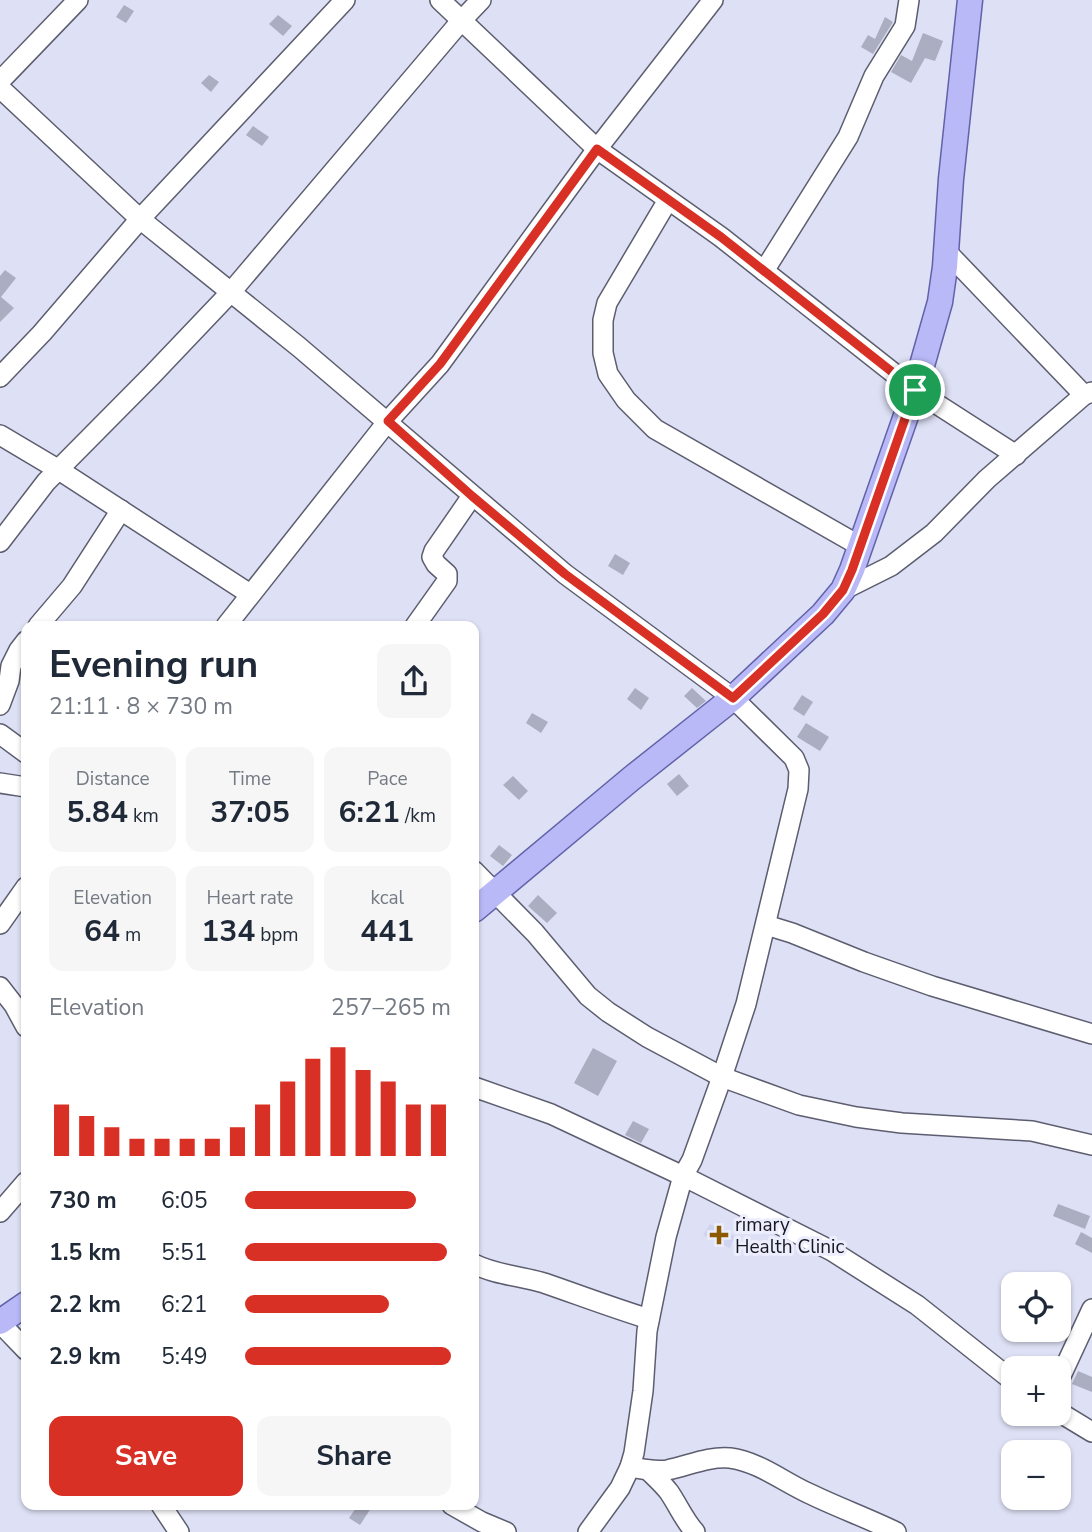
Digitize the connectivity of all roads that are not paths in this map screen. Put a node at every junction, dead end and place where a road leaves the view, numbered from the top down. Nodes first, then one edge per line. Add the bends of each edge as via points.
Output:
1 (78, 0) edge
2 (345, 0) edge
3 (440, 0) edge
4 (481, 0) edge
5 (713, 0) edge
6 (909, 0) edge
7 (968, 1) edge
8 (461, 21) junction
9 (0, 81) edge
10 (0, 88) edge
11 (597, 149) junction
12 (668, 200) junction
13 (140, 219) junction
14 (945, 250) junction
15 (764, 271) junction
16 (231, 292) junction
17 (0, 377) edge
18 (915, 390) junction
19 (1088, 394) edge
20 (388, 421) junction
21 (0, 435) edge
22 (1016, 455) junction
23 (59, 470) junction
24 (472, 496) junction
25 (121, 510) junction
26 (0, 542) edge
27 (860, 546) junction
28 (843, 590) junction
29 (250, 594) junction
30 (42, 621) edge
31 (230, 621) edge
32 (419, 621) edge
33 (21, 647) edge
34 (733, 698) junction
35 (0, 705) edge
36 (0, 734) edge
37 (21, 749) edge
38 (0, 783) edge
39 (21, 786) edge
40 (479, 876) edge
41 (496, 892) junction
42 (21, 894) edge
43 (479, 906) edge
44 (0, 925) edge
45 (766, 925) junction
46 (0, 987) edge
47 (21, 1018) edge
48 (1092, 1034) edge
49 (722, 1077) junction
50 (479, 1089) edge
51 (1092, 1145) edge
52 (683, 1176) junction
53 (21, 1188) edge
54 (0, 1212) edge
55 (479, 1266) edge
56 (21, 1307) edge
57 (1092, 1309) edge
58 (649, 1318) junction
59 (0, 1322) edge
60 (21, 1345) edge
61 (1070, 1356) edge
62 (1001, 1372) edge
63 (1071, 1419) edge
64 (1092, 1432) edge
65 (639, 1469) junction
66 (164, 1510) edge
67 (461, 1510) edge
68 (179, 1532) edge
69 (506, 1532) edge
70 (588, 1532) edge
71 (695, 1532) edge
72 (896, 1532) edge

1 - 9 street
2 - 13 street
3 - 8 street
4 - 8 street
5 - 11 street
6 - 15 street via 905,26 874,76 848,137
7 - 14 main road
8 - 11 street
8 - 16 street
10 - 13 street
11 - 12 street
11 - 20 street via 440,364
12 - 15 street
12 - 27 street via 607,303 603,354 608,374 625,400 655,429
13 - 16 street
13 - 17 street
14 - 18 main road via 940,302
14 - 19 street
15 - 18 street
16 - 20 street
16 - 23 street
18 - 22 street
18 - 27 main road
19 - 22 street
20 - 24 street
20 - 29 street
21 - 23 street
22 - 28 street via 934,533 891,566
23 - 25 street
23 - 26 street
24 - 32 street via 432,557 447,574 447,581
24 - 34 street via 565,574
25 - 29 street
25 - 30 street via 72,586
27 - 28 main road
28 - 34 main road
29 - 31 street
33 - 35 street
34 - 41 main road
34 - 45 street via 794,758 799,770
36 - 37 street
38 - 39 street
40 - 41 street
41 - 43 main road
41 - 49 street via 588,996 647,1037
42 - 44 street
45 - 48 street via 932,986
45 - 49 street
46 - 47 street
49 - 51 street via 800,1105 856,1117 1032,1132
49 - 52 street
50 - 52 street via 551,1114
52 - 58 street
52 - 62 street via 832,1251 917,1305
53 - 54 street
55 - 58 street
56 - 59 main road
57 - 61 street
58 - 65 street via 634,1453
59 - 60 street
63 - 64 street
65 - 70 street
65 - 71 street via 667,1489
65 - 72 street via 666,1470 726,1458 747,1461
66 - 68 street
67 - 69 street

